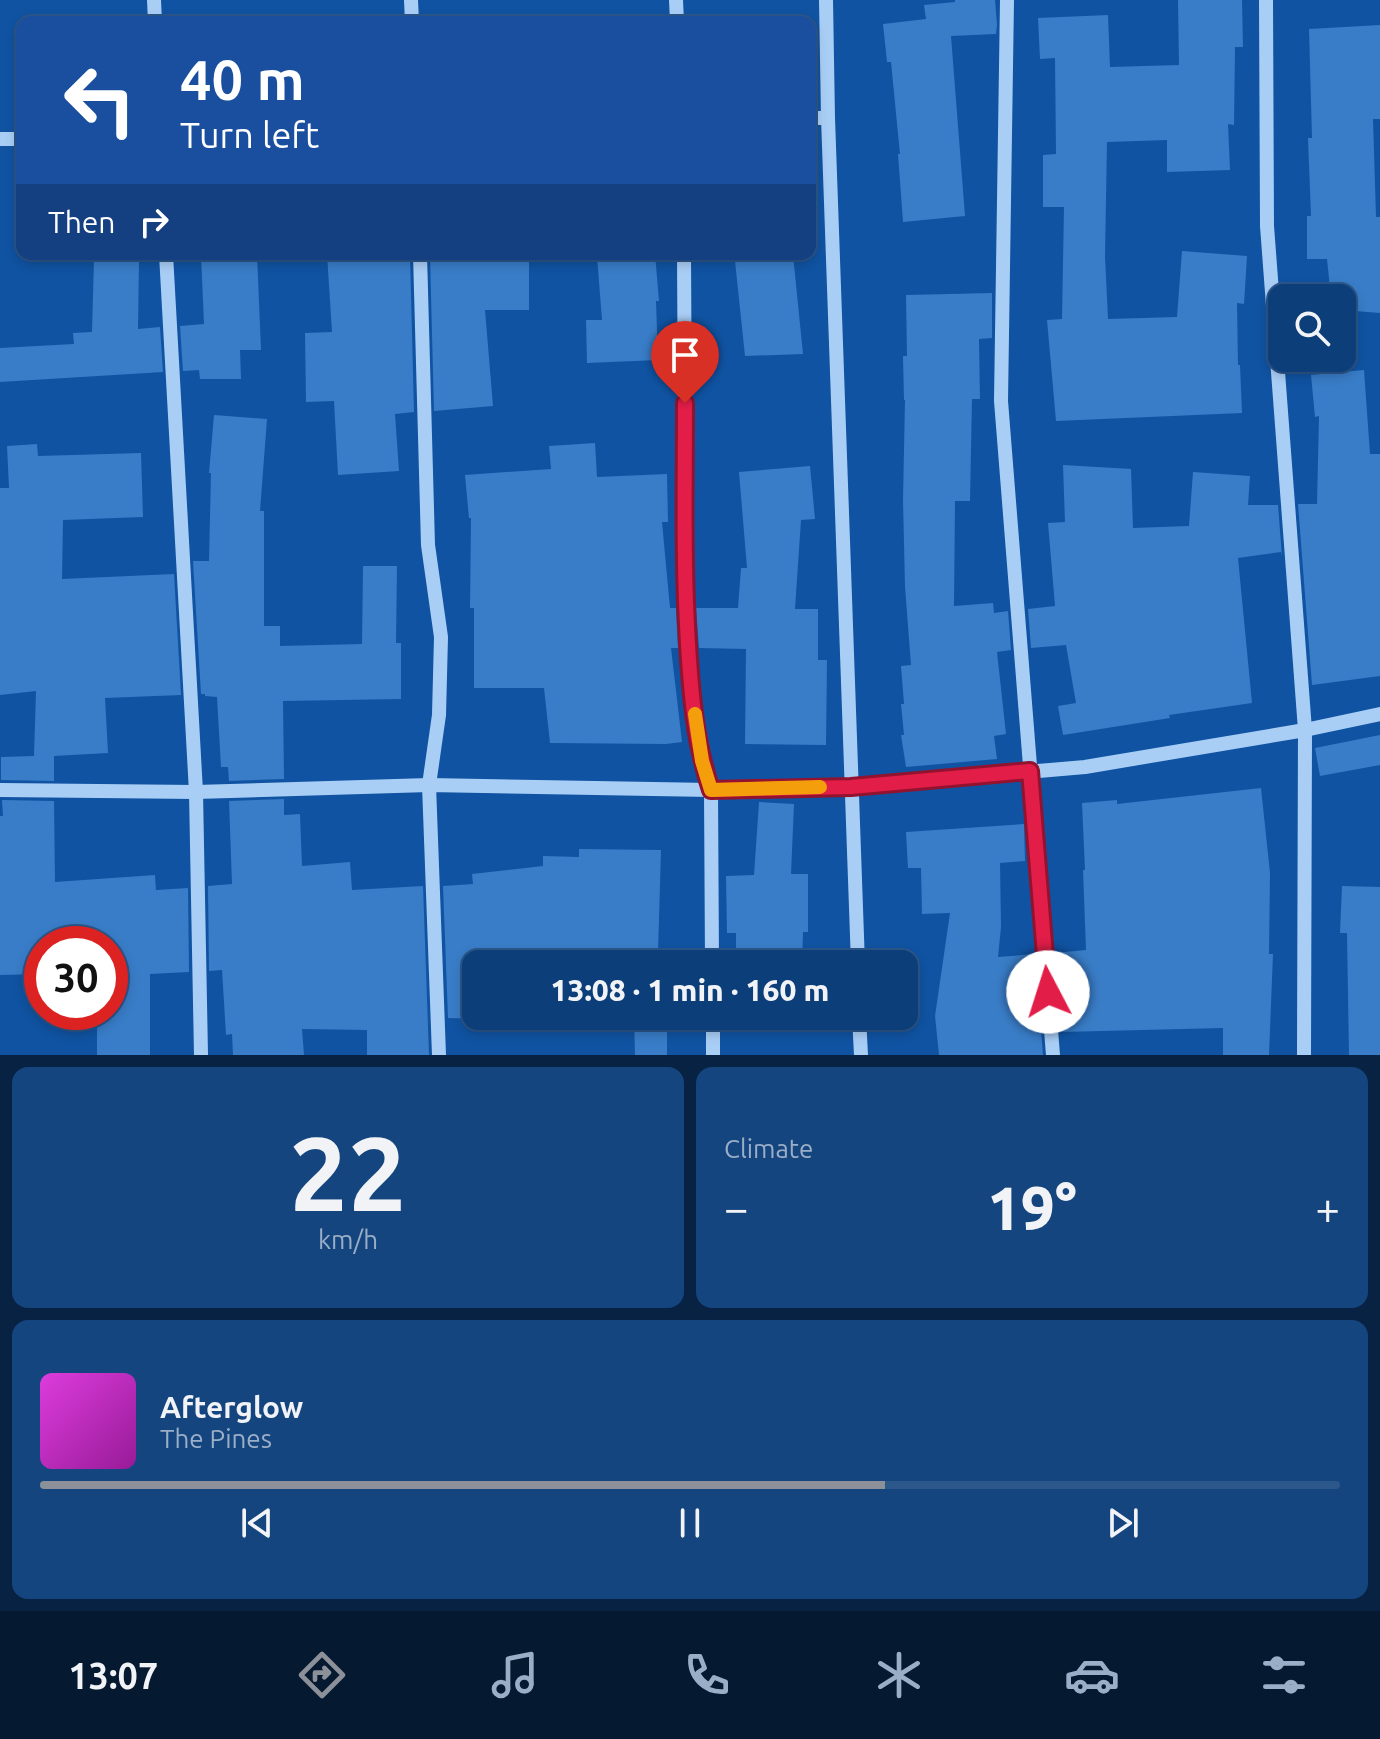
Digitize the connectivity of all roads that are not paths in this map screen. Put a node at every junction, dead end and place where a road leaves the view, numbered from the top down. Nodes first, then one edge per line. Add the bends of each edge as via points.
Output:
1 (826, 0) edge
2 (1007, 0) edge
3 (1266, 0) edge
4 (816, 118) edge
5 (828, 118) junction
6 (166, 260) edge
7 (420, 260) edge
8 (684, 260) edge
9 (1380, 714) edge
10 (1305, 730) junction
11 (1030, 771) junction
12 (429, 785) junction
13 (851, 787) junction
14 (0, 790) edge
15 (711, 790) junction
16 (196, 792) junction
17 (712, 950) edge
18 (857, 950) edge
19 (713, 1030) edge
20 (860, 1030) edge
21 (201, 1055) edge
22 (439, 1055) edge
23 (713, 1055) edge
24 (861, 1055) edge
25 (1053, 1055) edge
26 (1304, 1055) edge

1 - 5 street
2 - 11 street via 1001,401
3 - 10 street via 1267,226
4 - 5 street
5 - 13 street
6 - 16 street
7 - 12 street via 428,545 441,637 439,715
8 - 15 street via 686,611 691,685
9 - 10 street
10 - 11 street via 1085,767
10 - 26 street
11 - 13 street
11 - 25 street
12 - 15 street
12 - 16 street
12 - 22 street
13 - 15 street
13 - 18 street
14 - 16 street
15 - 17 street
16 - 21 street
19 - 23 street
20 - 24 street

